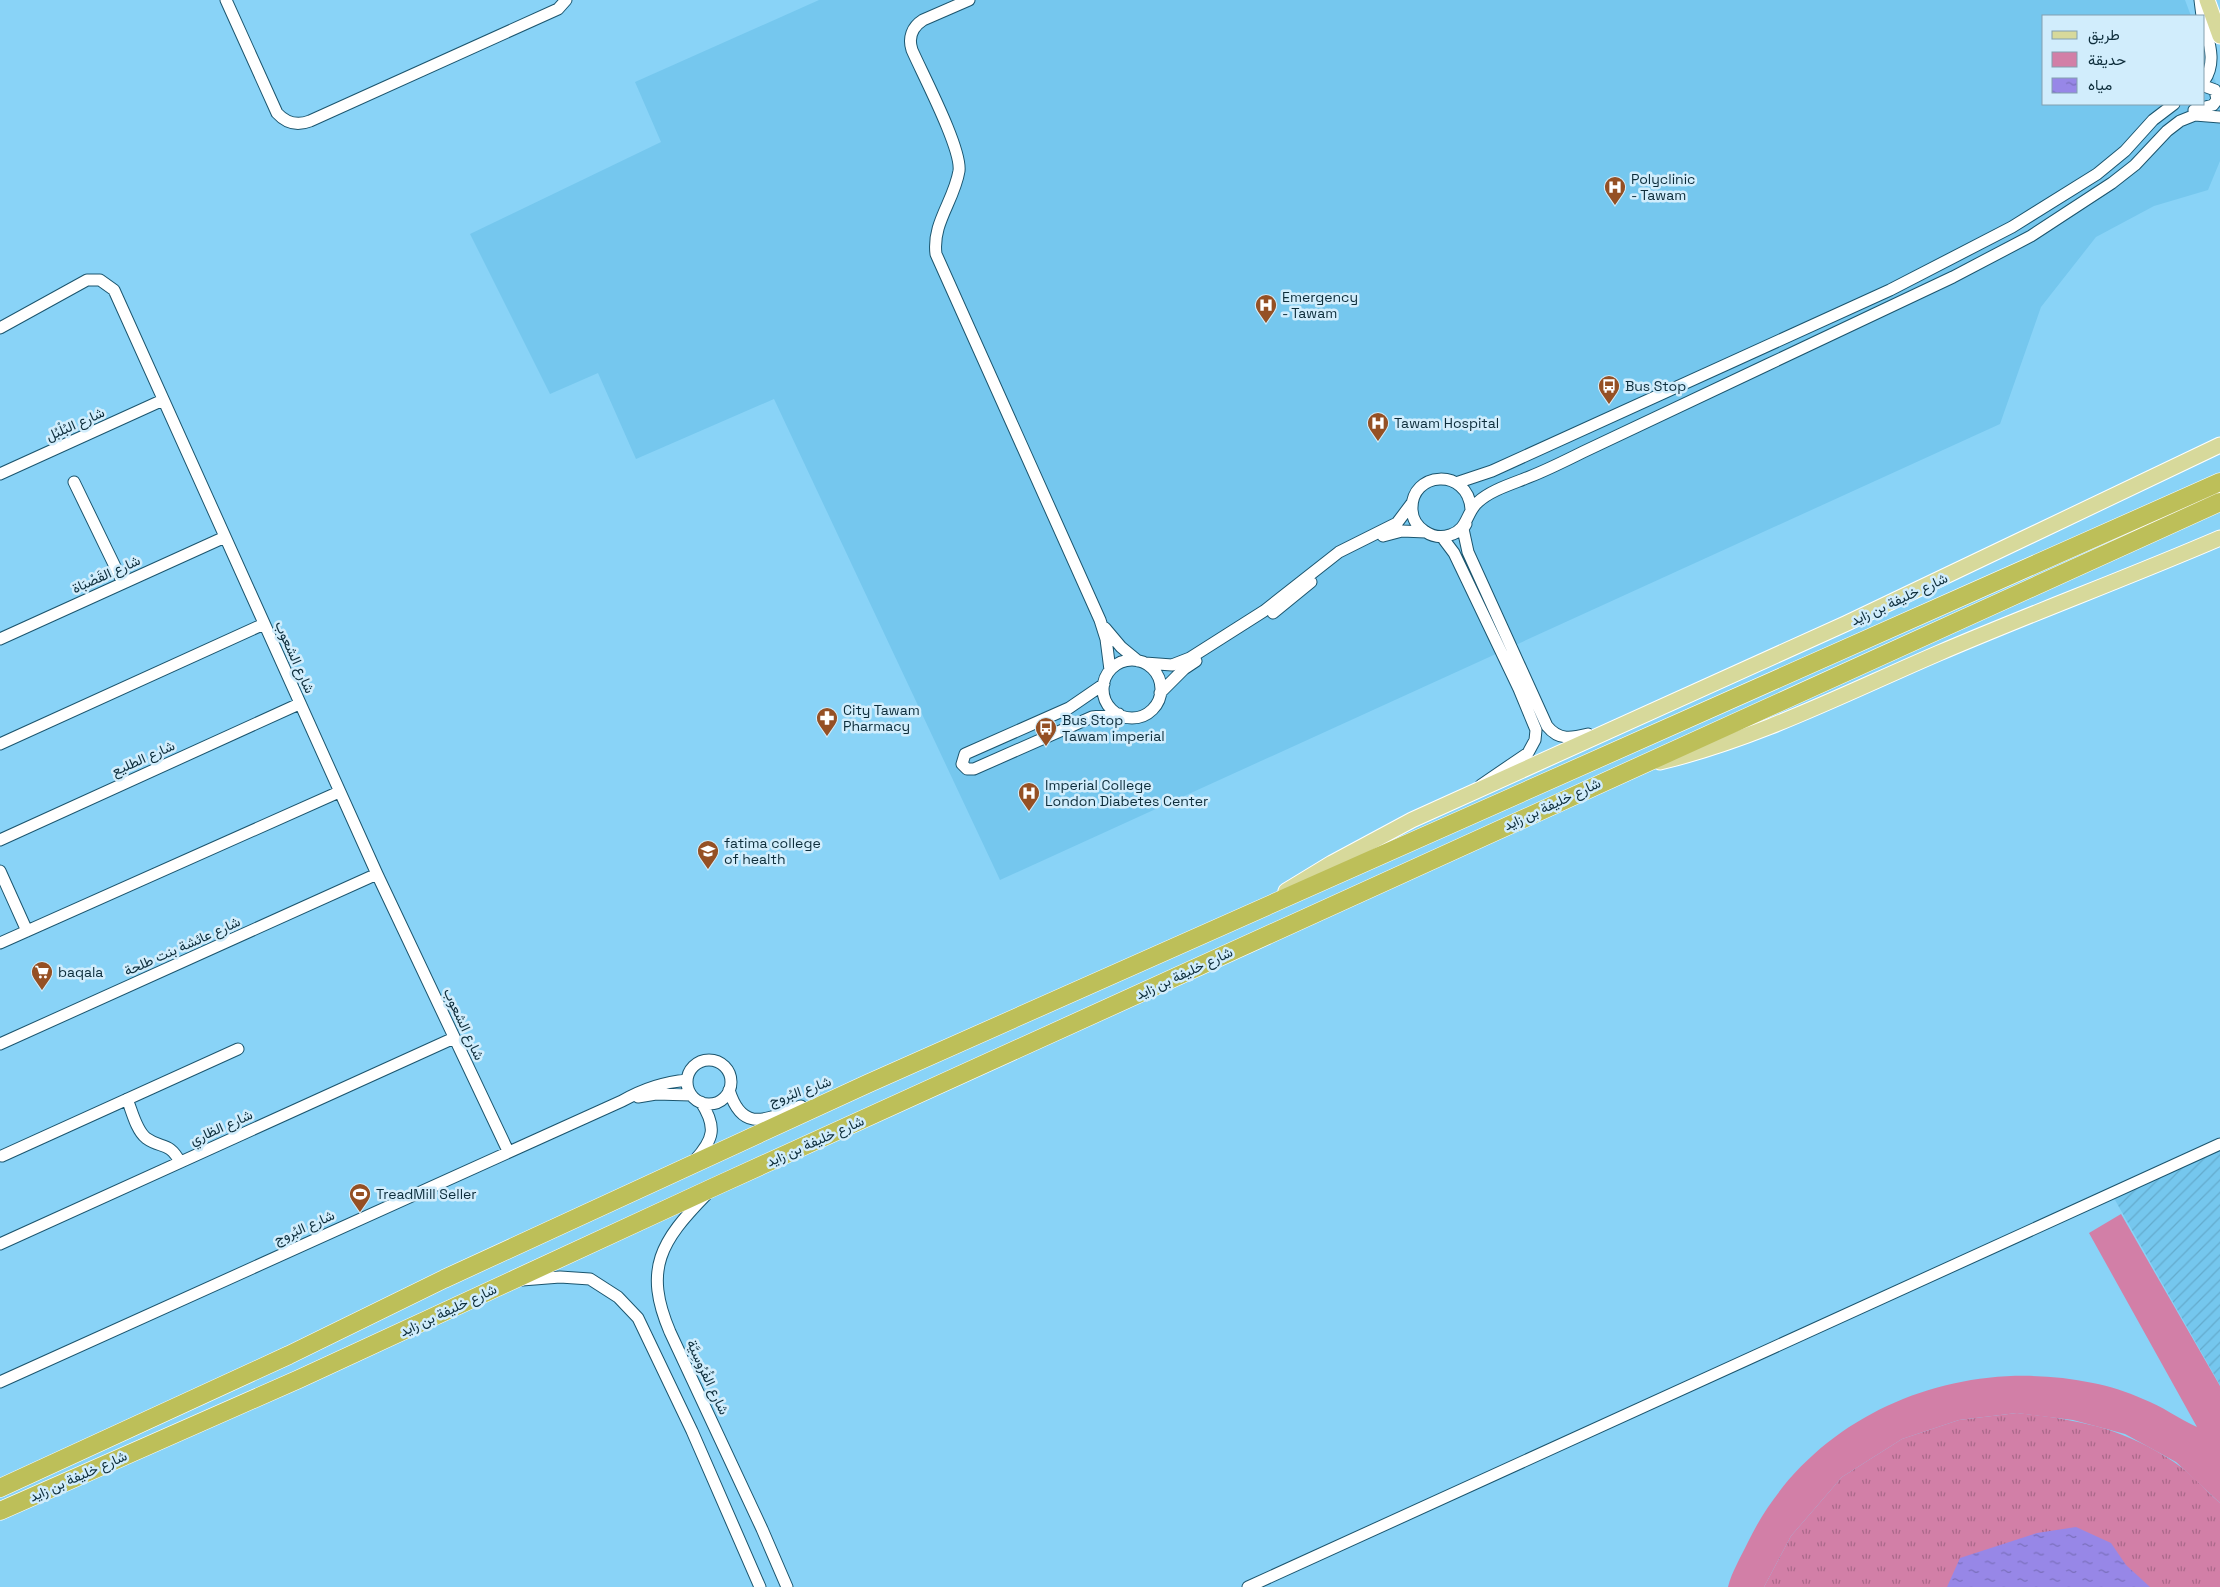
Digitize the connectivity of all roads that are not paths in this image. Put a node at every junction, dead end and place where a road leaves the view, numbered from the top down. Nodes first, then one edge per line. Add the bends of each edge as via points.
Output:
1 (226, 0) edge
2 (566, 0) edge
3 (2200, 0) edge
4 (2207, 0) edge
5 (966, 1) edge
6 (2202, 15) edge
7 (2205, 26) edge
8 (2220, 36) edge
9 (2205, 79) edge
10 (2205, 86) edge
11 (2173, 105) edge
12 (2220, 116) edge
13 (2173, 126) junction
14 (0, 328) edge
15 (1707, 374) junction
16 (163, 400) junction
17 (1675, 408) junction
18 (2220, 445) edge
19 (0, 474) edge
20 (74, 482) dead end
21 (2220, 482) edge
22 (1456, 483) junction
23 (2220, 502) edge
24 (1412, 503) junction
25 (1471, 509) junction
26 (1466, 524) junction
27 (1426, 532) junction
28 (225, 537) junction
29 (1442, 537) junction
30 (2220, 538) edge
31 (123, 583) junction
32 (1100, 620) junction
33 (264, 624) junction
34 (0, 639) edge
35 (1142, 662) junction
36 (1110, 670) junction
37 (1104, 684) junction
38 (1160, 694) junction
39 (299, 704) junction
40 (1119, 714) junction
41 (1607, 731) junction
42 (0, 744) edge
43 (1630, 769) junction
44 (339, 792) junction
45 (1474, 792) junction
46 (0, 840) edge
47 (0, 871) edge
48 (377, 874) junction
49 (1255, 911) junction
50 (27, 931) junction
51 (0, 943) edge
52 (454, 1038) junction
53 (0, 1044) edge
54 (238, 1049) dead end
55 (687, 1080) junction
56 (867, 1084) junction
57 (729, 1090) junction
58 (691, 1095) junction
59 (127, 1099) junction
60 (622, 1101) junction
61 (701, 1102) junction
62 (2220, 1144) edge
63 (508, 1151) junction
64 (2, 1156) dead end
65 (180, 1162) junction
66 (689, 1166) junction
67 (714, 1187) junction
68 (0, 1244) edge
69 (510, 1280) junction
70 (0, 1382) edge
71 (0, 1488) edge
72 (0, 1511) edge
73 (760, 1587) edge
74 (787, 1587) edge
75 (1248, 1587) edge

1 - 2 street via 277,113 286,121 298,124 558,9
3 - 6 street
4 - 8 main road
5 - 32 street via 923,20 911,34 912,50 959,161 956,182 936,233 936,254
7 - 9 street via 2212,54
10 - 13 street via 2215,90 2215,103 2183,115
11 - 15 street via 2097,174 2035,214 1890,290
12 - 13 street via 2195,115
13 - 17 street via 2112,183 2031,236 1953,277
14 - 16 street, شارع الشعوب via 87,280 106,282 114,290
15 - 17 street via 1709,381 1706,386
15 - 22 street via 1492,471
16 - 19 street, شارع البُلْبُل
16 - 28 street, شارع الشعوب
17 - 25 street via 1491,494
18 - 41 main road, شارع خليفة بن زايد via 1960,570
20 - 31 street
21 - 49 highway, شارع خليفة بن زايد
22 - 24 street via 1443,479 1430,481 1419,489
22 - 25 street via 1467,494
23 - 43 highway, شارع خليفة بن زايد
24 - 27 street via 1415,520
24 - 35 street via 1397,523 1345,548 1259,614 1190,658 1165,666
25 - 26 street
26 - 29 street via 1455,534
26 - 41 street via 1463,529 1468,552 1547,726 1565,738
27 - 29 street
27 - 38 street via 1387,534 1355,550 1276,611 1184,669
28 - 31 street, شارع القَصْبَاة
28 - 33 street, شارع الشعوب
29 - 45 street via 1454,553 1536,730 1534,745 1528,753 1494,774
30 - 43 main road, شارع خليفة بن زايد via 1991,631 1749,735 1703,751
31 - 34 street, شارع القَصْبَاة
32 - 35 street via 1113,638
32 - 36 street
33 - 39 street, شارع الشعوب
33 - 42 street
35 - 36 street via 1126,661
35 - 38 street via 1158,676
36 - 37 street
37 - 40 street via 1106,702
37 - 40 street via 1069,708 966,754 962,764 974,770 1092,717
38 - 40 street via 1146,714 1132,718
39 - 44 street, شارع الشعوب
39 - 46 street, شارع الطليع
41 - 45 main road, شارع خليفة بن زايد
43 - 67 highway, شارع خليفة بن زايد
44 - 48 street, شارع الشعوب
44 - 50 street
45 - 49 main road, شارع خليفة بن زايد via 1371,841
47 - 50 street
48 - 52 street, شارع الشعوب
48 - 53 street, شارع عائشة بنت طلحة
49 - 56 highway, شارع خليفة بن زايد
50 - 51 street
52 - 63 street, شارع الشعوب
52 - 65 street, شارع الظاري
54 - 59 street
55 - 57 street via 689,1072 698,1063 714,1061 727,1070 731,1080
55 - 58 street
55 - 60 street, شارع البُروج via 653,1086
56 - 57 street, شارع البُروج via 761,1120 746,1117 737,1110
56 - 66 highway, شارع خليفة بن زايد
57 - 61 street via 718,1102
58 - 60 street, شارع البُروج via 656,1094
58 - 61 street
59 - 64 street
59 - 65 street via 143,1134 167,1147
60 - 63 street, شارع البُروج
61 - 66 street via 710,1118 712,1133 704,1149
62 - 75 street
63 - 70 street, شارع البُروج
65 - 68 street, شارع الظاري
66 - 71 highway, شارع خليفة بن زايد
67 - 69 highway, شارع خليفة بن زايد
67 - 74 street, شارع الفُرُوسِيَّة via 684,1217 667,1242 659,1260 657,1276 660,1306
69 - 72 highway, شارع خليفة بن زايد via 299,1379
69 - 73 street via 560,1276 590,1279 628,1306 638,1318

